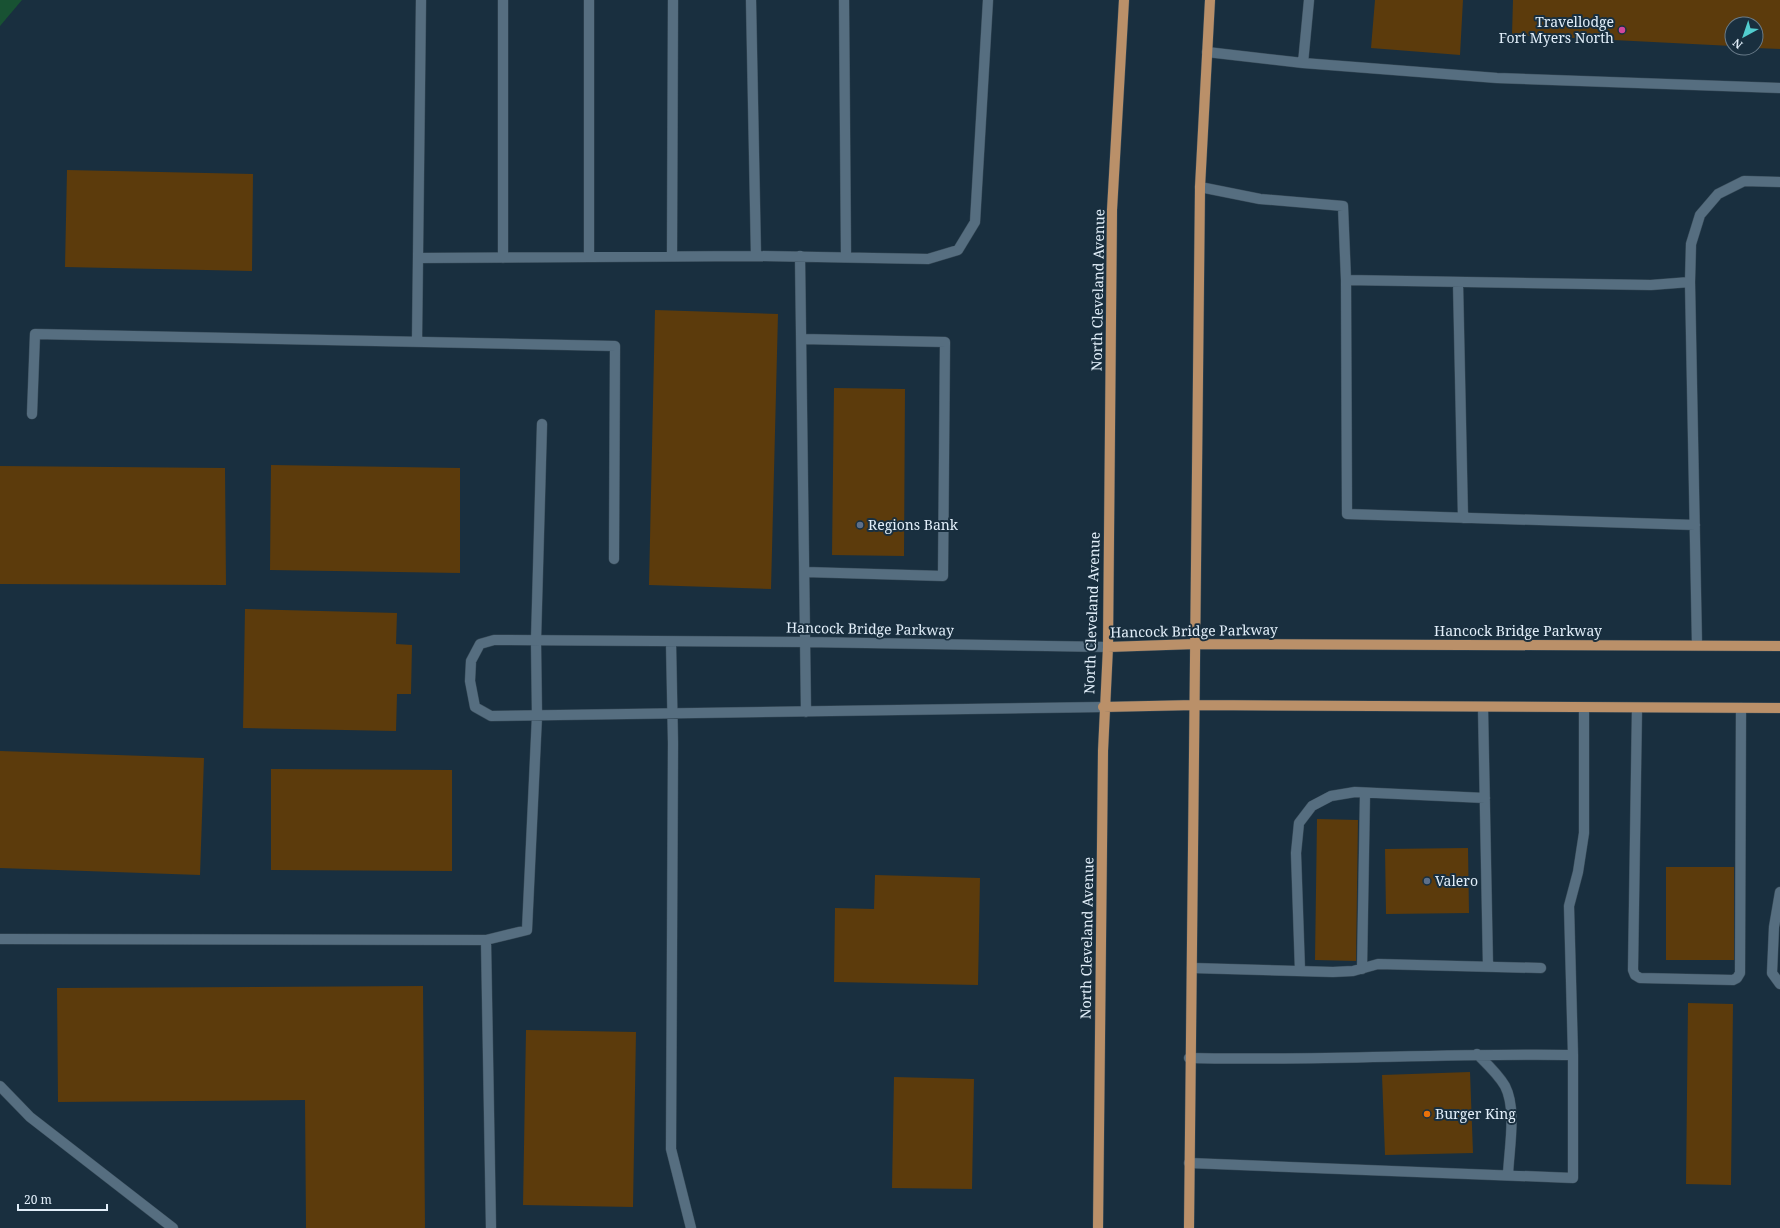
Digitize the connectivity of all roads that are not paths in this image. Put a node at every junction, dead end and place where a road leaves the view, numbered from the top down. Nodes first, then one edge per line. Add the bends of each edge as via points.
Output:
1 (421, 0) edge
2 (503, 0) edge
3 (589, 0) edge
4 (673, 0) edge
5 (751, 0) edge
6 (844, 0) edge
7 (988, 0) edge
8 (1124, 0) edge
9 (1210, 0) edge
10 (1309, 0) edge
11 (1207, 52) junction
12 (1303, 63) junction
13 (1780, 88) edge
14 (1780, 182) edge
15 (1200, 187) junction
16 (672, 256) junction
17 (756, 256) junction
18 (800, 256) junction
19 (589, 257) junction
20 (846, 257) junction
21 (419, 258) junction
22 (503, 258) junction
23 (1346, 280) junction
24 (1458, 282) junction
25 (1690, 282) junction
26 (802, 340) junction
27 (417, 342) junction
28 (32, 414) dead end
29 (542, 424) dead end
30 (1463, 518) junction
31 (1695, 525) junction
32 (614, 559) dead end
33 (805, 572) junction
34 (536, 641) junction
35 (672, 642) junction
36 (806, 642) junction
37 (1195, 644) junction
38 (1697, 645) junction
39 (1780, 646) edge
40 (1108, 647) junction
41 (1195, 705) junction
42 (1103, 707) junction
43 (1483, 707) junction
44 (1584, 708) junction
45 (1637, 708) junction
46 (1741, 708) junction
47 (1780, 708) edge
48 (806, 712) junction
49 (673, 713) junction
50 (537, 716) junction
51 (1365, 793) junction
52 (1485, 798) junction
53 (1780, 892) edge
54 (0, 939) edge
55 (486, 940) junction
56 (1488, 966) junction
57 (1192, 968) junction
58 (1541, 968) dead end
59 (1362, 969) junction
60 (1300, 971) junction
61 (1780, 984) edge
62 (1477, 1054) junction
63 (1573, 1054) junction
64 (1189, 1058) junction
65 (0, 1086) edge
66 (1190, 1163) junction
67 (1508, 1175) junction
68 (173, 1228) edge
69 (491, 1228) edge
70 (691, 1228) edge
71 (1098, 1228) edge
72 (1189, 1228) edge

1 - 21 street
2 - 22 street
3 - 19 street
4 - 16 street
5 - 17 street
6 - 20 street
7 - 20 street via 974,222 958,250 928,259
8 - 40 main road, North Cleveland Avenue via 1112,210
9 - 11 main road
10 - 12 street
11 - 12 street
11 - 15 main road
12 - 13 street via 1497,78
14 - 25 street via 1744,181 1718,194 1700,215 1691,244
15 - 23 street via 1260,199 1343,206
15 - 37 main road
16 - 17 street
16 - 19 street
17 - 18 street
18 - 20 street
18 - 26 street
19 - 22 street
21 - 22 street
21 - 27 street
23 - 24 street
23 - 30 street via 1347,514
24 - 25 street via 1651,285
24 - 30 street
25 - 31 street
26 - 33 street
26 - 33 street via 945,342 943,576
27 - 28 street via 36,334
27 - 32 street via 615,346
29 - 34 street
30 - 31 street
31 - 38 street
33 - 36 street
34 - 35 street, Hancock Bridge Parkway
34 - 50 street
34 - 50 street, Hancock Bridge Parkway via 494,640 480,644 471,661 470,681 475,707 491,716
35 - 36 street, Hancock Bridge Parkway
35 - 49 street
36 - 40 street, Hancock Bridge Parkway
36 - 48 street
37 - 38 main road, Hancock Bridge Parkway
37 - 40 main road, Hancock Bridge Parkway
37 - 41 main road
38 - 39 main road, Hancock Bridge Parkway
40 - 42 main road, North Cleveland Avenue
41 - 42 main road
41 - 43 main road
41 - 57 main road
42 - 48 street
42 - 71 main road, North Cleveland Avenue
43 - 44 main road
43 - 52 street
44 - 45 main road
44 - 63 street via 1584,833 1569,906
45 - 46 main road
45 - 46 street via 1633,970 1640,978 1733,980 1740,973
46 - 47 main road
48 - 49 street
49 - 50 street
49 - 70 street via 671,1149
50 - 55 street via 527,930
51 - 52 street
51 - 59 street
51 - 60 street via 1331,796 1312,806 1299,823 1296,853
52 - 56 street
53 - 61 street via 1774,928 1772,973
54 - 55 street
55 - 69 street
56 - 58 street
56 - 59 street via 1378,964
57 - 60 street
57 - 64 main road
59 - 60 street via 1333,972
62 - 63 street
62 - 64 street
62 - 67 street via 1499,1077 1510,1103
63 - 67 street via 1573,1178
64 - 66 main road
65 - 68 street via 30,1117
66 - 67 street
66 - 72 main road

